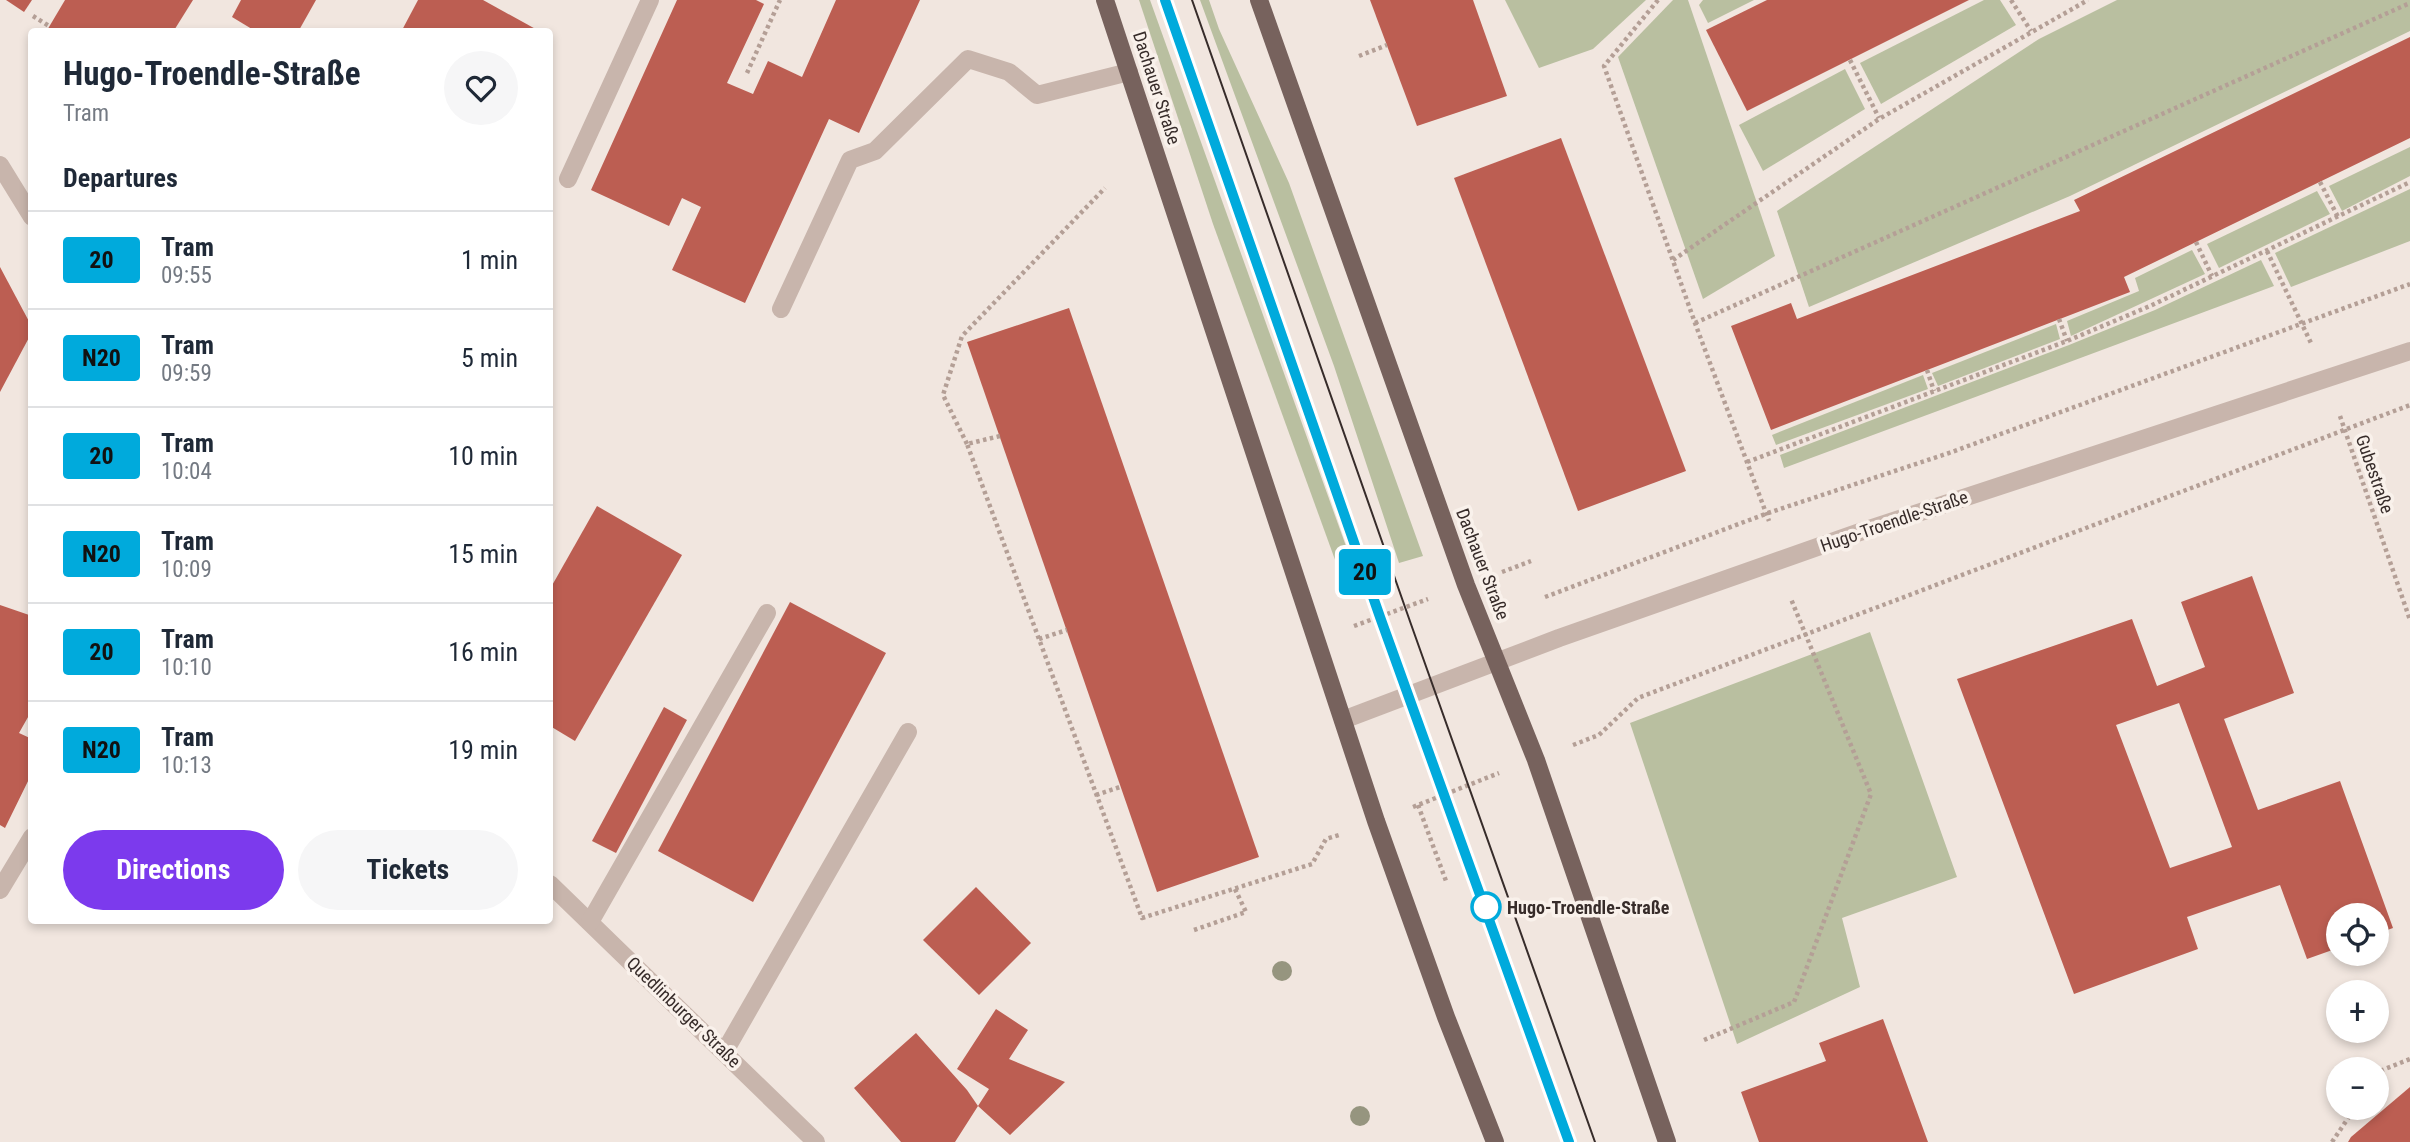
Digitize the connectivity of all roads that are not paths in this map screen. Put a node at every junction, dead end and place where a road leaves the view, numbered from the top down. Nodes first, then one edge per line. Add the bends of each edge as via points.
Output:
1 (650, 0) edge
2 (1105, 0) edge
3 (1259, 0) edge
4 (1129, 72) junction
5 (0, 165) edge
6 (568, 179) dead end
7 (28, 210) edge
8 (781, 309) dead end
9 (2410, 351) edge
10 (767, 613) dead end
11 (1498, 661) junction
12 (1343, 720) junction
13 (908, 732) dead end
14 (28, 844) edge
15 (3, 885) edge
16 (553, 887) edge
17 (590, 922) junction
18 (724, 1051) junction
19 (816, 1142) edge
20 (1495, 1142) edge
21 (1667, 1142) edge

1 - 6 street
2 - 4 main road, Dachauer Straße
3 - 11 main road, Dachauer Straße via 1466,585
4 - 8 street via 1037,95 1009,72 968,59 875,151 850,160
4 - 12 main road, Dachauer Straße
5 - 7 street
9 - 11 street, Hugo-Troendle-Straße via 1857,533
10 - 17 street
11 - 12 street, Hugo-Troendle-Straße
11 - 21 main road, Dachauer Straße
12 - 20 main road, Dachauer Straße via 1450,1029
13 - 18 street
14 - 15 street
16 - 17 street, Quedlinburger Straße
17 - 18 street, Quedlinburger Straße
18 - 19 street, Quedlinburger Straße

